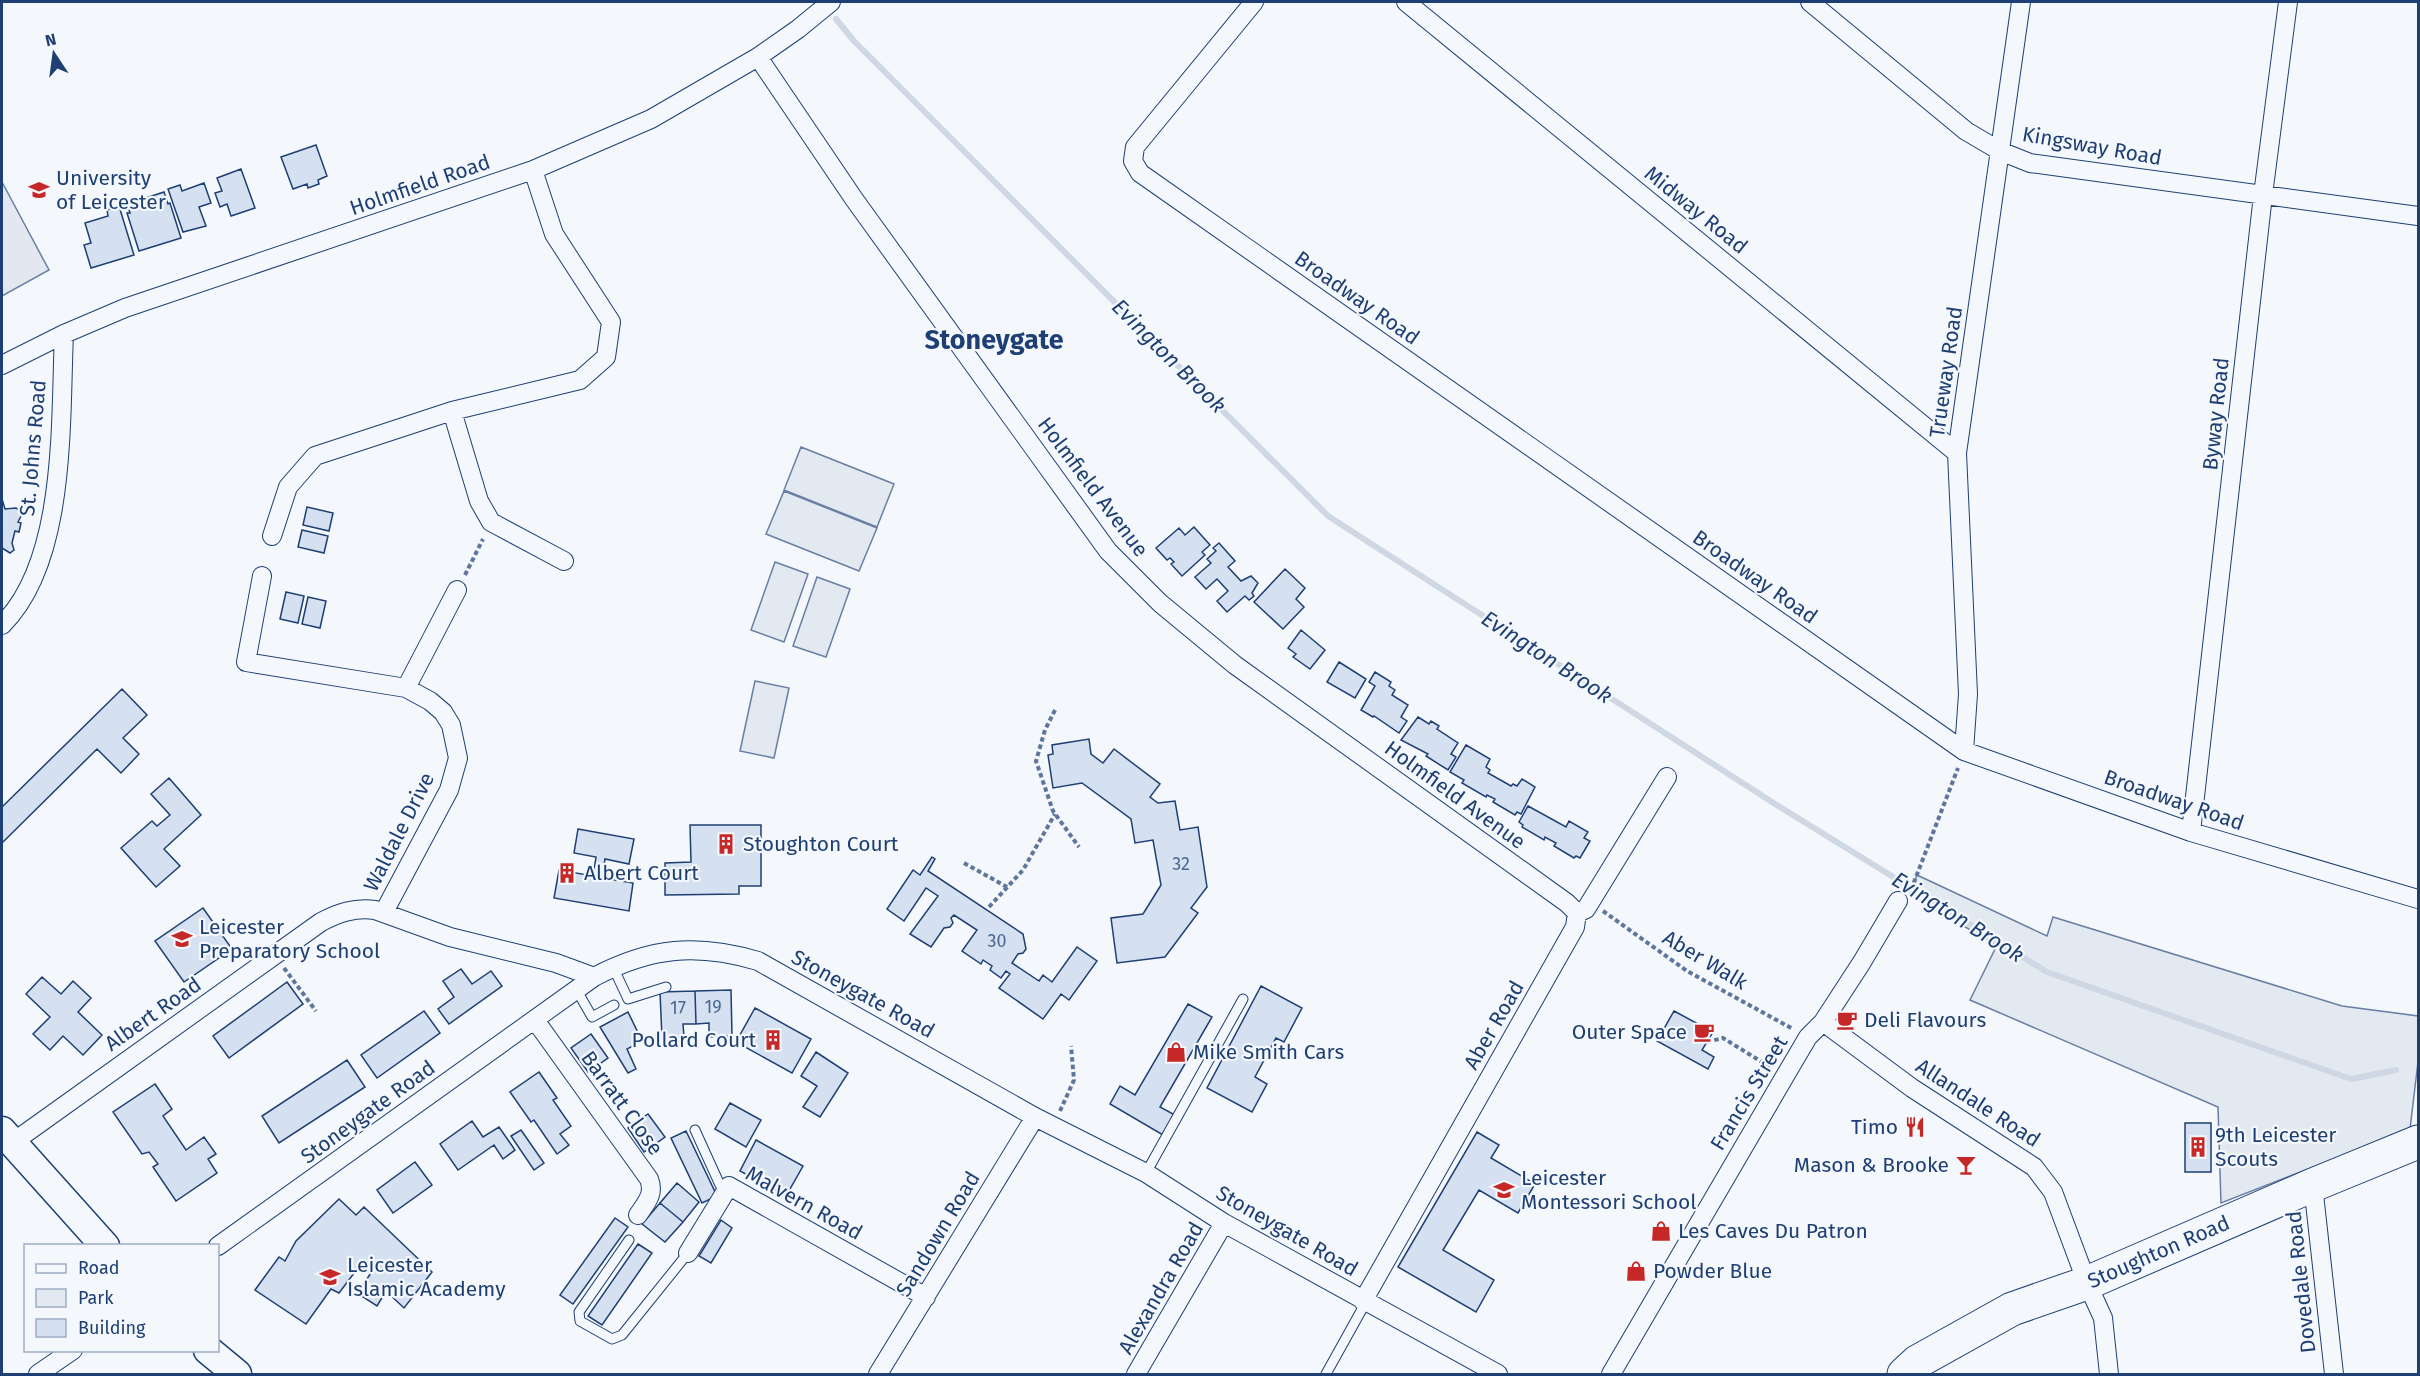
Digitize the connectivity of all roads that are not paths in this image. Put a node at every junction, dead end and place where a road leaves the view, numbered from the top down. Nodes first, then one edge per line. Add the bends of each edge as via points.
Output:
1 (831, 2) edge
2 (1254, 2) edge
3 (1406, 2) edge
4 (1810, 2) edge
5 (2021, 2) edge
6 (2288, 2) edge
7 (758, 57) junction
8 (2000, 152) junction
9 (533, 170) junction
10 (2263, 195) junction
11 (2418, 216) edge
12 (64, 334) junction
13 (2, 365) edge
14 (452, 411) junction
15 (1958, 453) junction
16 (272, 536) dead end
17 (564, 561) dead end
18 (262, 576) dead end
19 (457, 590) road end
20 (2, 625) edge
21 (406, 688) junction
22 (1964, 751) junction
23 (1667, 777) dead end
24 (2191, 832) junction
25 (2418, 899) edge
26 (1898, 901) dead end
27 (1584, 908) junction
28 (384, 912) junction
29 (613, 967) junction
30 (594, 977) junction
31 (666, 987) dead end
32 (576, 989) junction
33 (1243, 999) dead end
34 (614, 1005) dead end
35 (535, 1020) junction
36 (1822, 1022) junction
37 (1035, 1117) junction
38 (695, 1130) dead end
39 (7, 1137) edge
40 (2418, 1142) edge
41 (1146, 1173) junction
42 (2313, 1185) junction
43 (726, 1190) junction
44 (638, 1215) dead end
45 (1224, 1223) junction
46 (629, 1240) dead end
47 (104, 1244) edge
48 (219, 1245) edge
49 (688, 1253) joint
50 (2087, 1283) junction
51 (926, 1298) junction
52 (1364, 1301) junction
53 (70, 1352) edge
54 (210, 1352) edge
55 (38, 1374) edge
56 (237, 1374) edge
57 (878, 1374) edge
58 (1136, 1374) edge
59 (1326, 1374) edge
60 (1498, 1374) edge
61 (1611, 1374) edge
62 (1904, 1374) edge
63 (2109, 1374) edge
64 (2334, 1374) edge

1 - 7 street, Holmfield Road
2 - 22 street, Broadway Road via 1135,147 1133,162 1140,173
3 - 15 street, Midway Road
4 - 8 street, Kingsway Road via 1966,131
5 - 8 street, Trueway Road
6 - 10 street, Byway Road
7 - 9 street, Holmfield Road via 651,119
7 - 27 street, Holmfield Avenue via 854,199 1108,550 1160,603 1235,665 1567,903
8 - 10 street, Kingsway Road via 2030,163
8 - 15 street, Trueway Road
9 - 12 street, Holmfield Road via 124,308
9 - 14 street via 554,234 611,322 606,357 580,380
10 - 11 street, Kingsway Road
10 - 24 street, Byway Road
12 - 13 street, Holmfield Road
12 - 20 street, St. Johns Road via 56,492 48,530 31,585
14 - 16 street via 315,456 288,487
14 - 17 street via 479,501 491,522
15 - 22 street, Trueway Road via 1968,694
18 - 21 street, Waldale Drive via 246,662
19 - 21 street
21 - 28 street, Waldale Drive via 443,712 451,725 458,758 450,790
22 - 24 street, Broadway Road
23 - 27 street, Aber Road
24 - 25 street, Broadway Road
26 - 36 street, Francis Street
27 - 52 street, Aber Road
28 - 30 street, Albert Road via 450,937 556,963
28 - 39 street, Albert Road via 364,909 333,916
29 - 30 street, Stoneygate Road
29 - 31 lane via 628,999
29 - 37 street, Stoneygate Road via 651,954 706,949 758,961
30 - 32 street, Stoneygate Road
32 - 34 lane via 592,1017
32 - 35 street, Stoneygate Road
33 - 41 lane
35 - 44 street, Barratt Close via 649,1179 650,1197
35 - 48 street, Stoneygate Road
36 - 50 street, Allandale Road via 1912,1088 2034,1167 2053,1192
36 - 61 street, Francis Street via 1808,1037
37 - 41 street, Stoneygate Road
37 - 51 street, Sandown Road
38 - 43 lane via 720,1185
39 - 47 main road
40 - 42 highway, Stoughton Road
41 - 45 street, Stoneygate Road
42 - 50 highway, Stoughton Road
42 - 64 street, Dovedale Road
43 - 49 street, Malvern Road
43 - 51 street, Malvern Road via 729,1186
45 - 52 street, Stoneygate Road
45 - 58 street, Alexandra Road
46 - 49 lane via 579,1312 580,1321 612,1339 622,1335
50 - 62 highway, Stoughton Road via 2012,1309 1917,1362
50 - 63 street, Allandale Road via 2103,1318
51 - 57 street, Sandown Road
52 - 59 lane
52 - 60 street, Stoneygate Road
53 - 55 street
54 - 56 main road

